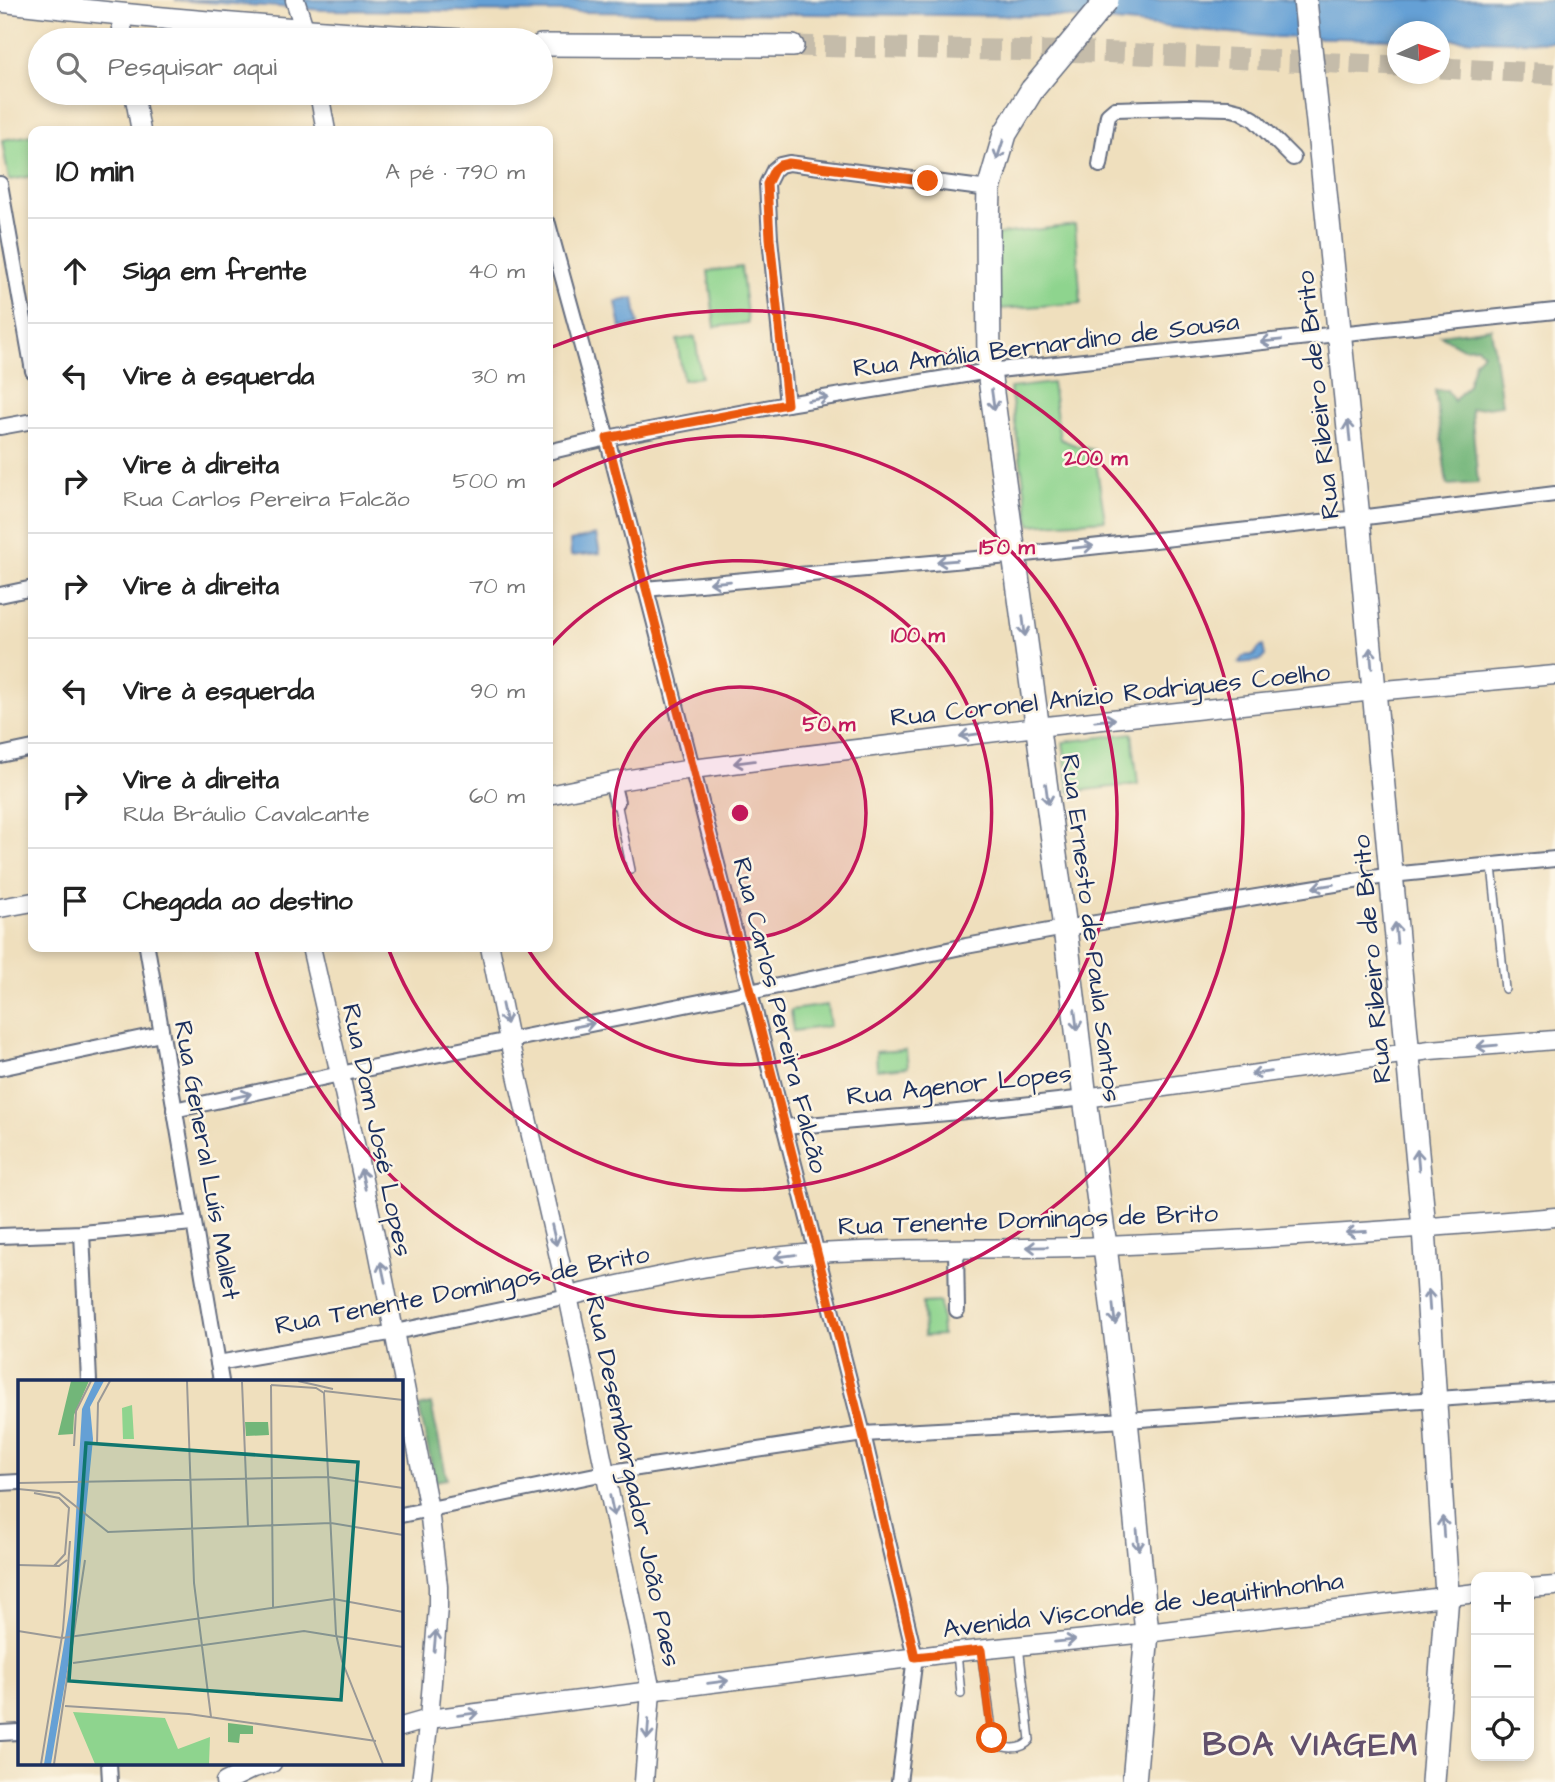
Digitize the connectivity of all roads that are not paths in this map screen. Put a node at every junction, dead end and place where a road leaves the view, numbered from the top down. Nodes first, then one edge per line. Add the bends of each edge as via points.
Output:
1 (295, 0) edge
2 (1107, 0) edge
3 (1305, 0) edge
4 (0, 1) edge
5 (120, 15) junction
6 (122, 28) edge
7 (280, 28) edge
8 (304, 28) edge
9 (553, 45) edge
10 (793, 46) tunnel mouth
11 (136, 105) edge
12 (321, 105) edge
13 (140, 126) edge
14 (325, 126) edge
15 (1293, 158) dead end
16 (1100, 165) dead end
17 (0, 184) edge
18 (989, 189) junction
19 (553, 242) edge
20 (1555, 311) edge
21 (1339, 333) junction
22 (28, 343) edge
23 (989, 371) junction
24 (787, 404) junction
25 (28, 422) edge
26 (0, 427) edge
27 (607, 438) junction
28 (553, 451) edge
29 (1555, 494) edge
30 (1357, 518) junction
31 (1015, 555) junction
32 (28, 589) edge
33 (645, 589) junction
34 (0, 595) edge
35 (1555, 675) edge
36 (1374, 691) junction
37 (1037, 727) junction
38 (28, 748) edge
39 (0, 755) edge
40 (692, 768) junction
41 (612, 782) junction
42 (553, 793) edge
43 (617, 802) joint
44 (1555, 859) edge
45 (1492, 865) junction
46 (632, 870) dead end
47 (1391, 875) junction
48 (28, 903) edge
49 (0, 908) edge
50 (1065, 928) junction
51 (148, 952) edge
52 (312, 952) edge
53 (491, 952) edge
54 (1505, 989) dead end
55 (751, 992) junction
56 (161, 1034) junction
57 (509, 1040) junction
58 (1555, 1040) edge
59 (1408, 1053) junction
60 (0, 1069) edge
61 (340, 1074) junction
62 (1085, 1098) junction
63 (174, 1110) junction
64 (784, 1127) junction
65 (1555, 1217) edge
66 (193, 1223) junction
67 (1424, 1228) junction
68 (82, 1233) junction
69 (0, 1236) edge
70 (1105, 1246) junction
71 (956, 1248) junction
72 (817, 1253) junction
73 (568, 1296) junction
74 (957, 1310) dead end
75 (395, 1332) junction
76 (218, 1363) junction
77 (89, 1380) edge
78 (221, 1380) edge
79 (1555, 1391) edge
80 (1435, 1400) junction
81 (1126, 1420) junction
82 (863, 1434) junction
83 (605, 1473) junction
84 (18, 1482) edge
85 (0, 1483) edge
86 (429, 1509) junction
87 (402, 1514) edge
88 (1555, 1586) edge
89 (1534, 1588) edge
90 (1471, 1593) edge
91 (1447, 1595) junction
92 (1146, 1633) junction
93 (1019, 1646) junction
94 (981, 1650) junction
95 (957, 1652) junction
96 (915, 1657) junction
97 (651, 1691) junction
98 (961, 1694) dead end
99 (429, 1719) junction
100 (402, 1727) edge
101 (0, 1732) edge
102 (18, 1732) edge
103 (109, 1764) edge
104 (260, 1764) edge
105 (110, 1782) edge
106 (225, 1782) edge
107 (421, 1782) edge
108 (644, 1782) edge
109 (899, 1782) edge
110 (1134, 1782) edge
111 (1433, 1782) edge

1 - 8 street
2 -> 18 main road, Rua Ernesto de Paula Santos, bridge via 1032,90 1005,134
3 - 21 main road, Rua Ribeiro de Brito, bridge
4 - 5 main road
5 - 6 street
5 - 7 main road
9 - 10 main road
11 - 13 street
12 - 14 street
15 - 16 street via 1254,118 1240,111 1115,109 1108,115
17 - 22 street
18 - 23 main road, Rua Ernesto de Paula Santos
18 - 24 street via 789,163 774,170 767,184
19 - 27 street, Rua Carlos Pereira Falcão
20 - 21 street, Rua Amália Bernardino de Sousa
21 -> 23 street, Rua Amália Bernardino de Sousa
30 -> 21 main road, Rua Ribeiro de Brito
24 -> 23 street, Rua Amália Bernardino de Sousa
23 -> 31 main road, Rua Ernesto de Paula Santos
24 - 27 street, Rua Amália Bernardino de Sousa
25 - 26 street
27 - 28 street, Rua Amália Bernardino de Sousa
27 - 33 street, Rua Carlos Pereira Falcão
29 - 30 street
31 -> 30 street
36 -> 30 main road, Rua Ribeiro de Brito
31 -> 33 street
31 -> 37 main road, Rua Ernesto de Paula Santos
32 - 34 street
33 - 40 street, Rua Carlos Pereira Falcão
35 - 36 street, Rua Coronel Anízio Rodrigues Coelho
37 -> 36 street, Rua Coronel Anízio Rodrigues Coelho
36 - 47 main road, Rua Ribeiro de Brito
37 -> 40 street, Rua Coronel Anízio Rodrigues Coelho
37 -> 50 main road, Rua Ernesto de Paula Santos
38 - 39 street
40 - 41 street, Rua Coronel Anízio Rodrigues Coelho
40 - 55 street, Rua Carlos Pereira Falcão
41 - 42 street, Rua Coronel Anízio Rodrigues Coelho
41 - 43 street
43 - 46 lane
44 - 45 street
45 - 47 street
45 - 54 lane
47 -> 50 street
59 -> 47 main road, Rua Ribeiro de Brito
48 - 49 street
50 - 55 street
50 -> 62 main road, Rua Ernesto de Paula Santos
51 - 56 street, Rua General Luís Mallet
52 - 61 street, Rua Dom José Lopes
53 -> 57 street, Rua Desembargador João Paes
57 -> 55 street
55 - 64 street, Rua Carlos Pereira Falcão
56 - 60 street
56 - 63 street, Rua General Luís Mallet
57 - 61 street
57 -> 73 street, Rua Desembargador João Paes
58 -> 59 street, Rua Agenor Lopes
59 -> 62 street, Rua Agenor Lopes
67 -> 59 main road, Rua Ribeiro de Brito
63 -> 61 street
75 -> 61 street, Rua Dom José Lopes
62 - 64 street, Rua Agenor Lopes
62 - 70 main road, Rua Ernesto de Paula Santos
63 - 66 street, Rua General Luís Mallet
64 - 72 street, Rua Carlos Pereira Falcão
65 - 67 street, Rua Tenente Domingos de Brito
66 - 68 street
66 - 76 street, Rua General Luís Mallet
67 -> 70 street, Rua Tenente Domingos de Brito
80 -> 67 main road, Rua Ribeiro de Brito
68 - 69 street
68 - 77 street
70 -> 71 street, Rua Tenente Domingos de Brito
70 -> 81 main road, Rua Ernesto de Paula Santos
71 - 72 street, Rua Tenente Domingos de Brito
71 - 74 street
72 -> 73 street, Rua Tenente Domingos de Brito via 738,1262
72 - 82 street, Rua Carlos Pereira Falcão
73 - 75 street, Rua Tenente Domingos de Brito
73 - 83 street, Rua Desembargador João Paes
75 - 76 street, Rua Tenente Domingos de Brito
75 - 86 street, Rua Dom José Lopes
76 - 78 street, Rua General Luís Mallet
79 - 80 street
80 - 81 street
91 -> 80 main road, Rua Ribeiro de Brito
81 - 82 street
81 -> 92 main road, Rua Ernesto de Paula Santos
82 - 83 street
82 - 96 street, Rua Carlos Pereira Falcão
83 - 86 street
83 -> 97 street, Rua Desembargador João Paes
84 - 85 street
86 - 87 street
99 -> 86 street, Rua Dom José Lopes via 438,1607
88 - 89 street
90 - 91 street, Avenida Visconde de Jequitinhonha
91 - 92 street, Avenida Visconde de Jequitinhonha
91 - 111 main road, Rua Ribeiro de Brito
93 -> 92 street, Avenida Visconde de Jequitinhonha
92 - 110 main road, Rua Ernesto de Paula Santos
93 - 94 street, Avenida Visconde de Jequitinhonha
93 - 94 lane via 1030,1740 1016,1747 993,1743
94 - 95 street, Avenida Visconde de Jequitinhonha
95 - 96 street, Avenida Visconde de Jequitinhonha
95 - 98 lane
97 -> 96 street, Avenida Visconde de Jequitinhonha
96 - 109 street, Rua Carlos Pereira Falcão
99 -> 97 street, Avenida Visconde de Jequitinhonha
97 -> 108 street, Rua Desembargador João Paes
99 - 100 street, Avenida Visconde de Jequitinhonha
99 - 107 street, Rua Dom José Lopes
101 - 102 street
103 - 105 street
104 - 106 street

